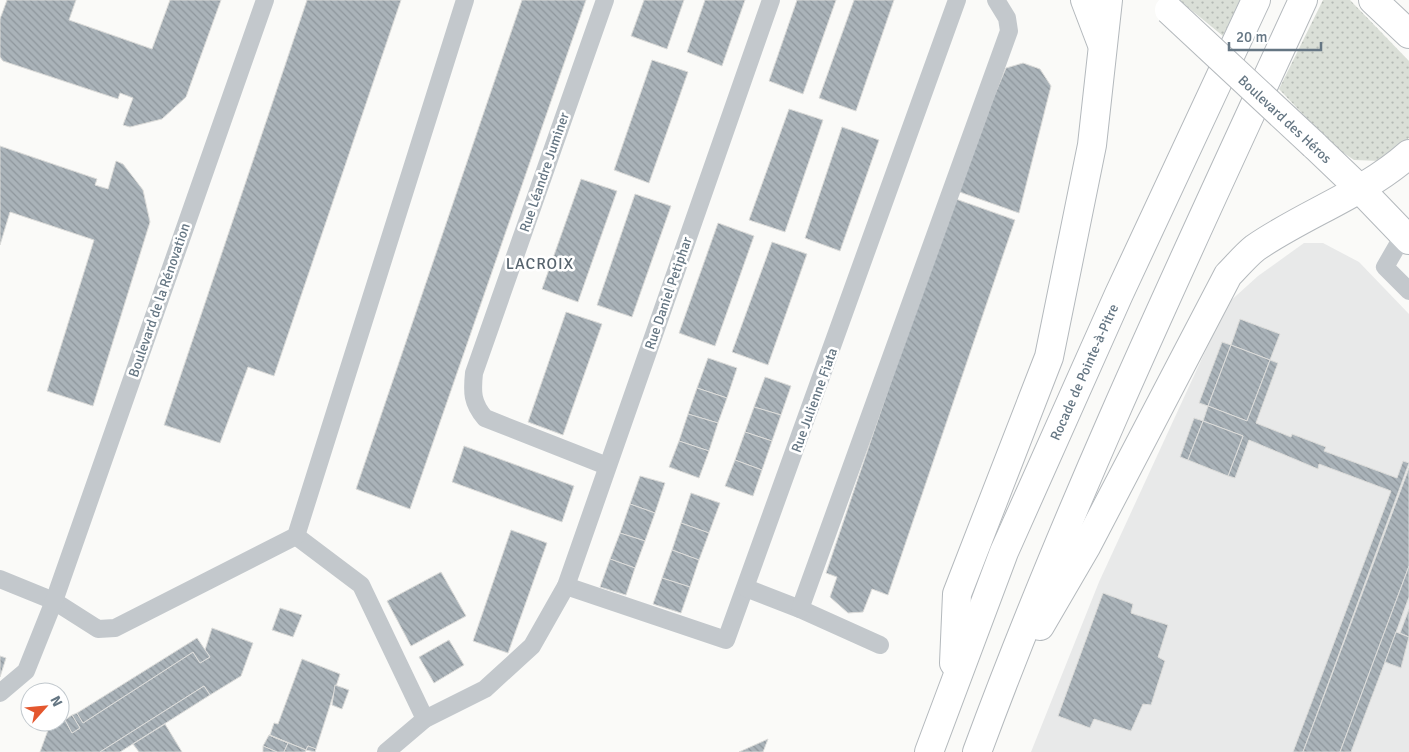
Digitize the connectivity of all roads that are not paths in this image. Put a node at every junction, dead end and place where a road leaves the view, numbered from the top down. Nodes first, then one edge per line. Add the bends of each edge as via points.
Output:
1 (265, 0) edge
2 (464, 0) edge
3 (605, 0) edge
4 (771, 0) edge
5 (957, 0) edge
6 (996, 0) edge
7 (1085, 0) edge
8 (1108, 0) edge
9 (1256, 0) edge
10 (1303, 0) edge
11 (1373, 0) edge
12 (1164, 5) edge
13 (1406, 31) edge
14 (1104, 50) junction
15 (1409, 154) edge
16 (1359, 188) junction
17 (1406, 237) edge
18 (1409, 291) edge
19 (607, 466) junction
20 (296, 536) junction
21 (0, 579) edge
22 (566, 586) junction
23 (746, 588) junction
24 (54, 601) junction
25 (800, 609) junction
26 (880, 645) dead end
27 (952, 689) junction
28 (0, 693) edge
29 (996, 703) junction
30 (425, 719) junction
31 (386, 752) edge
32 (929, 752) edge
33 (978, 752) edge

1 - 24 lane, Boulevard de la Rénovation
2 - 20 lane
3 - 19 lane, Rue Léandre Juminer via 474,373 472,394 476,407 485,418
4 - 19 lane, Rue Daniel Petiphar
5 - 23 lane, Rue Julienne Fiata
6 - 25 lane via 1008,18 1008,30
7 - 14 highway
8 - 14 highway
9 - 27 highway, Rocade de Pointe-à-Pitre via 1119,294 1004,552
10 - 29 highway via 1063,531
11 - 13 highway
12 - 16 highway, Boulevard des Héros, bridge
14 - 27 highway via 1092,144 1049,357 957,594
15 - 16 highway
16 - 17 highway, Boulevard des Héros
16 - 29 highway via 1253,250 1228,275 1086,547
17 - 18 lane via 1385,267
19 - 22 lane, Rue Daniel Petiphar
20 - 24 lane via 115,628 98,629
20 - 30 lane via 361,585
21 - 24 lane
22 - 23 lane, Rue Julienne Fiata via 726,640
22 - 30 lane, Rue Daniel Petiphar via 532,646 485,689
23 - 25 lane
24 - 28 lane, Boulevard de la Rénovation via 26,671
25 - 26 lane
27 - 32 highway, Rocade de Pointe-à-Pitre
29 - 33 highway
30 - 31 lane, Rue Daniel Petiphar

